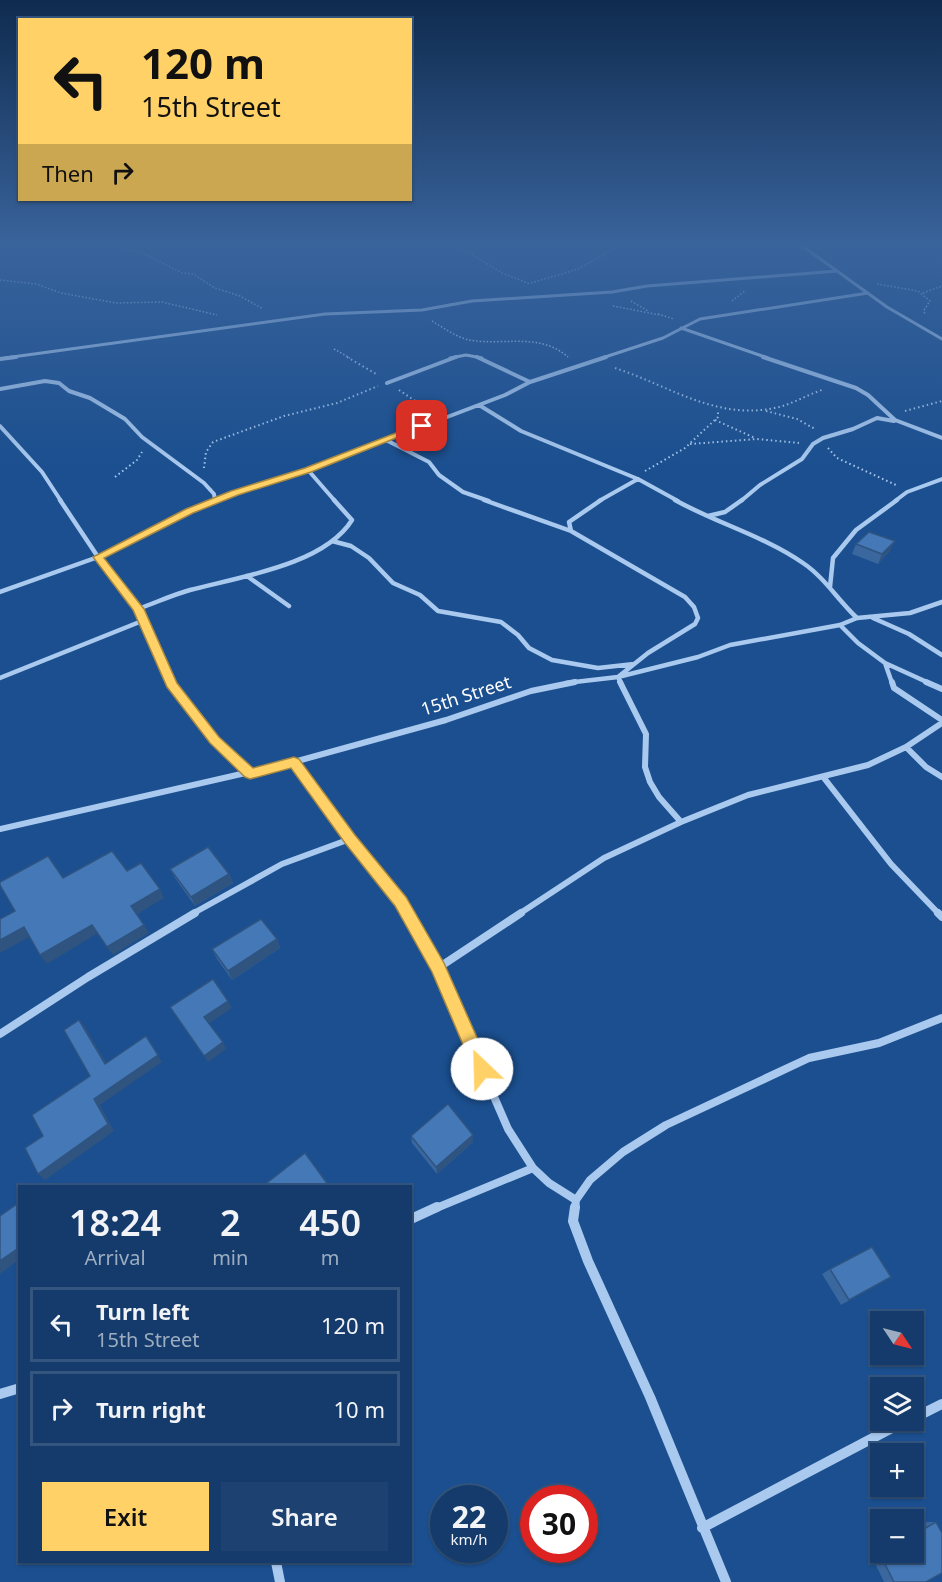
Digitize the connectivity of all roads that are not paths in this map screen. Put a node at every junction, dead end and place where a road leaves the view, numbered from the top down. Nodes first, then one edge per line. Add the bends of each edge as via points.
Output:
1 (291, 319) edge
2 (702, 319) edge
3 (909, 319) edge
4 (681, 328) junction
5 (942, 339) edge
6 (0, 359) edge
7 (530, 382) junction
8 (387, 383) road end
9 (0, 389) edge
10 (479, 405) junction
11 (898, 422) junction
12 (0, 426) edge
13 (942, 438) edge
14 (386, 440) junction
15 (308, 470) junction
16 (636, 478) junction
17 (942, 479) edge
18 (215, 502) junction
19 (706, 517) junction
20 (571, 531) junction
21 (332, 541) junction
22 (98, 557) junction
23 (247, 576) junction
24 (830, 587) junction
25 (0, 592) edge
26 (942, 602) edge
27 (289, 606) dead end
28 (138, 609) junction
29 (872, 617) junction
30 (857, 618) junction
31 (142, 621) junction
32 (840, 625) junction
33 (942, 655) edge
34 (885, 663) junction
35 (634, 664) junction
36 (618, 677) junction
37 (0, 678) edge
38 (942, 689) edge
39 (942, 722) edge
40 (906, 747) junction
41 (294, 762) junction
42 (250, 774) junction
43 (942, 777) edge
44 (824, 778) junction
45 (681, 822) junction
46 (0, 829) edge
47 (350, 839) junction
48 (942, 916) edge
49 (438, 968) junction
50 (942, 1018) edge
51 (0, 1034) edge
52 (533, 1168) junction
53 (576, 1200) junction
54 (412, 1219) edge
55 (18, 1389) edge
56 (0, 1394) edge
57 (942, 1404) edge
58 (924, 1413) edge
59 (886, 1431) edge
60 (702, 1528) junction
61 (276, 1563) edge
62 (280, 1582) edge
63 (726, 1582) edge

1 - 6 street
2 - 4 street
3 - 5 street
4 - 7 street via 663,338
4 - 11 street via 840,383 872,397
7 - 8 street via 465,355
7 - 10 street
9 - 18 street via 37,381 59,383 125,419 204,483 214,494
10 - 14 street
10 - 16 street via 521,431
11 - 13 street
11 - 19 street via 877,418 820,439 802,459 760,484 736,506
12 - 22 street via 42,472
14 - 15 street
14 - 20 street via 429,462 464,492
15 - 18 street
15 - 21 street via 352,520 345,532
16 - 19 street
16 - 20 street via 572,517
17 - 24 street via 907,492 844,543 833,558
18 - 22 street
19 - 24 street via 784,551
20 - 35 street via 666,585 694,607 698,618 695,624
21 - 23 street via 279,567
21 - 35 street via 351,546 393,583 420,595 438,610 501,622 530,648 552,660 598,668
22 - 25 street
22 - 28 street
23 - 27 street
23 - 28 street
24 - 30 street
26 - 29 street, 15th Street via 910,613
28 - 31 street
29 - 30 street, 15th Street
29 - 33 street
30 - 32 street, 15th Street
31 - 37 street
31 - 42 street via 171,684 214,740
32 - 34 street
32 - 36 street, 15th Street via 730,645
34 - 38 street
34 - 39 street via 894,688
35 - 36 street
36 - 41 street, 15th Street via 531,691 446,720
36 - 45 street via 646,734 645,767 649,778
39 - 40 street
40 - 43 street
40 - 44 street via 868,765
41 - 42 street, 15th Street
41 - 47 street
42 - 46 street, 15th Street
44 - 45 street via 748,795
44 - 48 street via 891,864
45 - 49 street via 604,858
47 - 49 street via 401,901
47 - 51 street via 300,856 249,881
49 - 52 street via 508,1129
50 - 53 street via 879,1043 809,1058 666,1125 623,1152 590,1180
52 - 53 street
52 - 54 street
53 - 60 street via 573,1221 588,1261 650,1397
55 - 56 street
57 - 58 street
59 - 60 street
60 - 63 street
61 - 62 street

